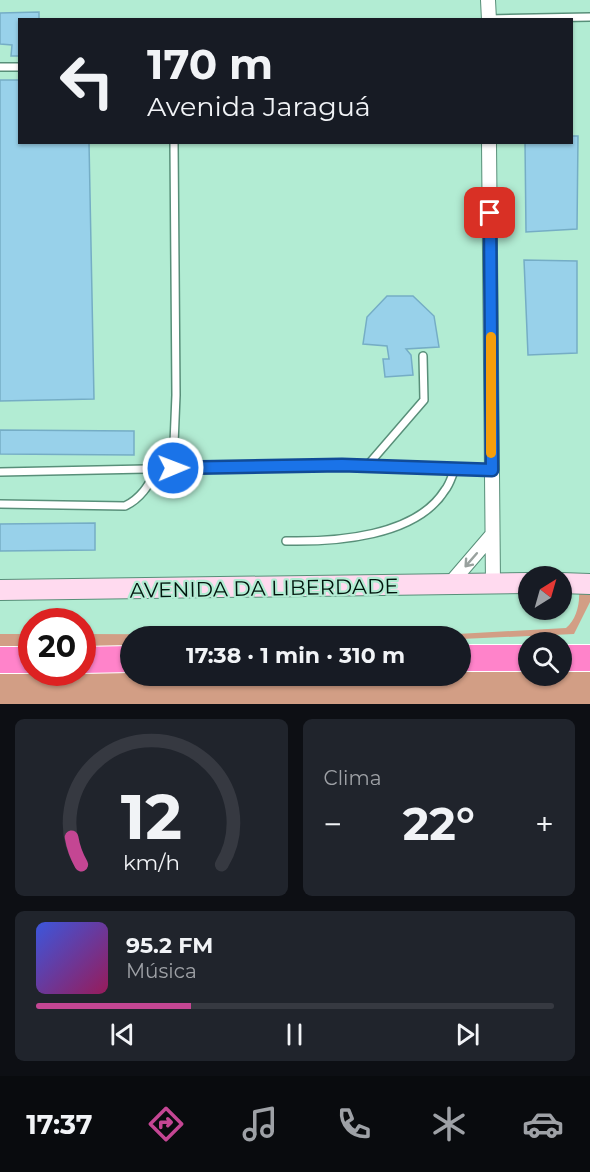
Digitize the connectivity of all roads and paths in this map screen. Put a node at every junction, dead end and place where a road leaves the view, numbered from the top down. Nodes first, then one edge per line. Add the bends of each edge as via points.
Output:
1 (488, 0) edge
2 (590, 17) edge
3 (489, 18) edge
4 (540, 18) edge
5 (0, 67) edge
6 (18, 67) edge
7 (174, 144) edge
8 (489, 144) edge
9 (423, 356) dead end
10 (367, 466) junction
11 (158, 468) junction
12 (173, 468) junction
13 (455, 469) junction
14 (492, 470) junction
15 (0, 472) edge
16 (0, 504) edge
17 (492, 535) junction
18 (285, 541) dead end
19 (493, 583) junction
20 (518, 583) edge
21 (572, 583) edge
22 (590, 584) edge
23 (449, 585) junction
24 (0, 590) edge
25 (572, 652) edge
26 (589, 653) edge
27 (572, 656) edge
28 (518, 657) edge
29 (471, 658) edge
30 (0, 660) edge
31 (18, 660) edge
32 (96, 660) edge
33 (120, 660) edge

1 - 3 street
2 - 4 lane
5 - 6 lane
7 - 12 lane
8 - 14 street
9 - 10 lane via 424,400
10 - 12 lane
10 - 13 lane
11 - 12 lane
11 - 15 lane
11 - 16 lane via 146,490 125,506
13 - 14 lane
13 - 18 lane via 445,491 432,505 385,532
14 - 17 street
17 - 19 street
17 -> 23 street
19 - 20 street, AVENIDA DA LIBERDADE
19 - 23 street, AVENIDA DA LIBERDADE
21 - 22 street
23 - 24 street, AVENIDA DA LIBERDADE
25 - 26 lane
26 - 27 highway
28 - 29 highway
30 - 31 highway
32 - 33 highway

